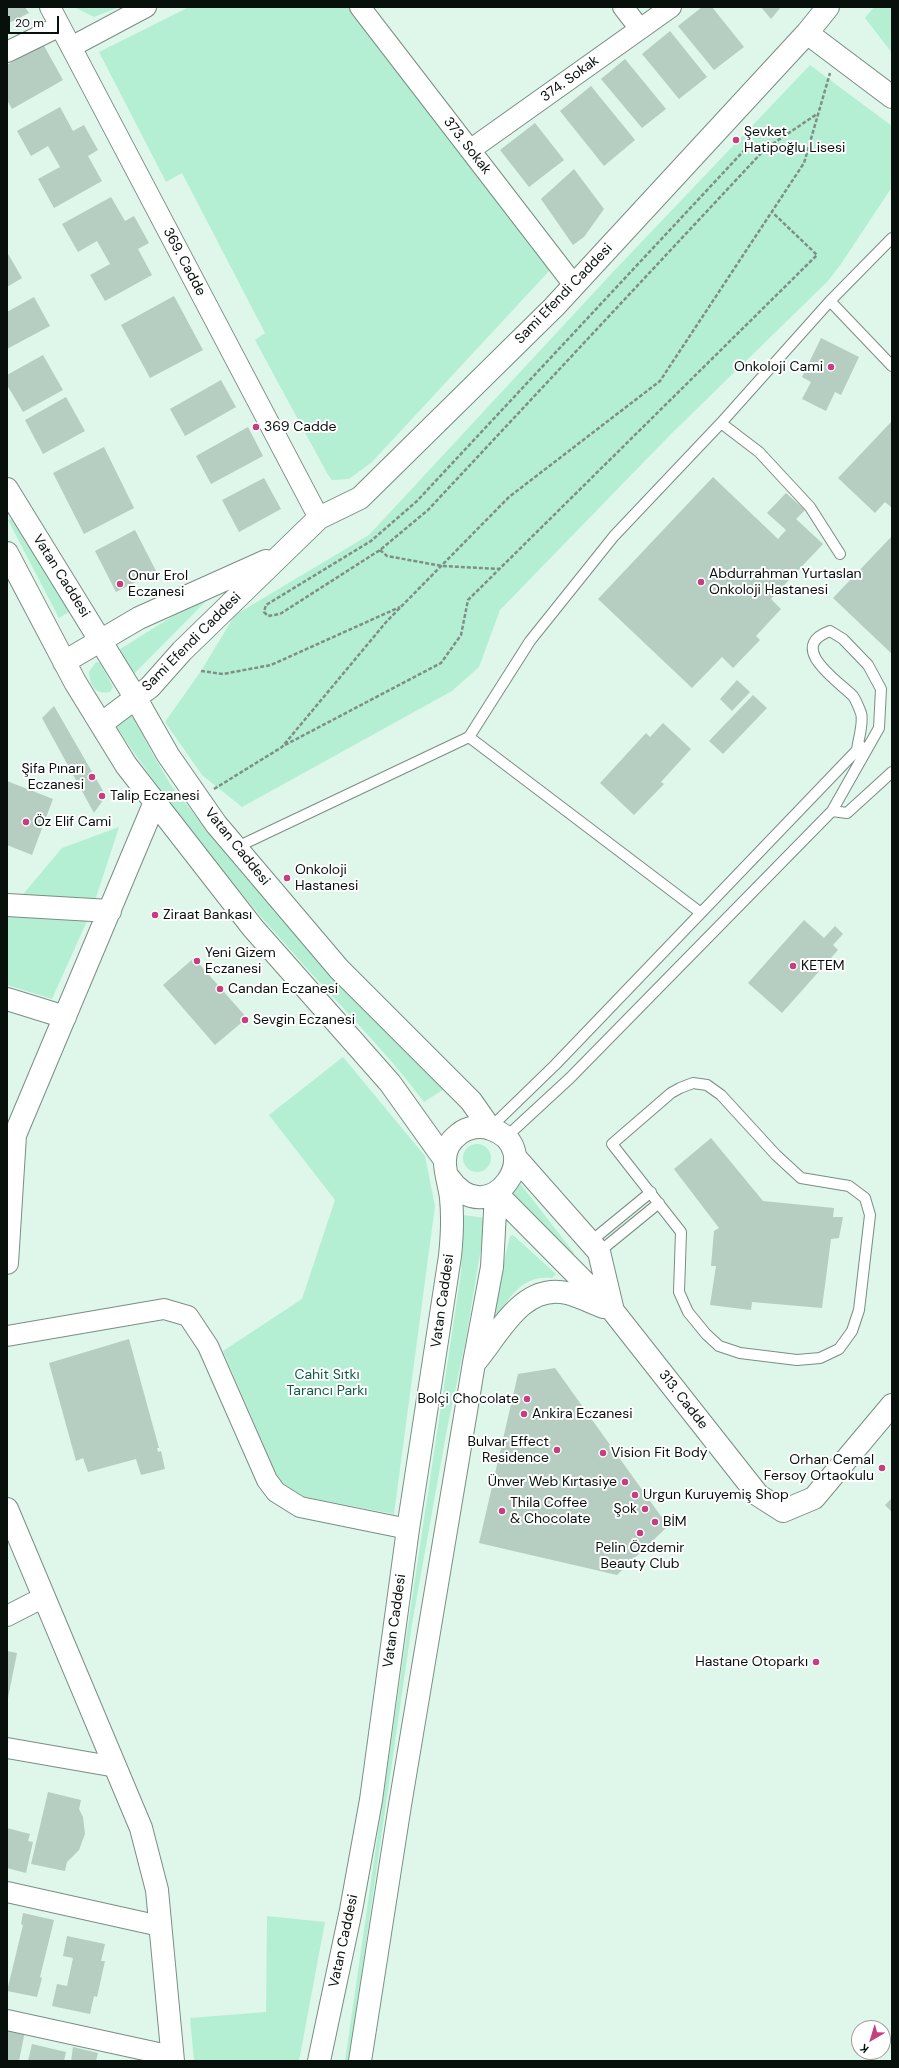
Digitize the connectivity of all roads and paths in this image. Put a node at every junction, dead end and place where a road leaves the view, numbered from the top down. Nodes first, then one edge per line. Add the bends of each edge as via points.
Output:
1 (50, 7) edge
2 (146, 7) edge
3 (360, 7) edge
4 (623, 7) edge
5 (671, 7) edge
6 (828, 7) edge
7 (60, 26) junction
8 (640, 29) junction
9 (807, 33) junction
10 (71, 47) junction
11 (7, 52) edge
12 (836, 54) junction
13 (892, 97) edge
14 (817, 114) junction
15 (765, 149) junction
16 (470, 150) junction
17 (772, 212) junction
18 (892, 238) edge
19 (574, 285) junction
20 (830, 301) junction
21 (892, 366) edge
22 (721, 423) junction
23 (7, 489) edge
24 (319, 518) junction
25 (380, 550) junction
26 (7, 553) edge
27 (840, 554) dead end
28 (278, 556) junction
29 (442, 566) junction
30 (500, 569) junction
31 (403, 606) junction
32 (100, 641) junction
33 (64, 662) junction
34 (201, 671) dead end
35 (136, 697) junction
36 (101, 724) junction
37 (879, 728) junction
38 (469, 737) junction
39 (282, 747) junction
40 (857, 750) junction
41 (892, 772) edge
42 (198, 799) junction
43 (155, 802) junction
44 (832, 811) junction
45 (235, 848) junction
46 (7, 905) edge
47 (110, 911) junction
48 (701, 913) junction
49 (7, 998) edge
50 (65, 1017) junction
51 (503, 1141) junction
52 (447, 1169) junction
53 (651, 1192) junction
54 (496, 1193) junction
55 (659, 1203) junction
56 (594, 1247) junction
57 (7, 1263) edge
58 (613, 1311) junction
59 (7, 1336) edge
60 (474, 1363) junction
61 (892, 1405) edge
62 (7, 1509) edge
63 (408, 1529) junction
64 (44, 1597) junction
65 (7, 1616) edge
66 (7, 1748) edge
67 (116, 1767) junction
68 (7, 1892) edge
69 (160, 1926) junction
70 (7, 2020) edge
71 (141, 2055) edge
72 (173, 2058) edge
73 (319, 2061) edge
74 (360, 2061) edge

1 - 7 street, 369. Cadde
2 - 10 street
3 - 16 street, 373. Sokak
4 - 8 street
5 - 8 street, 374. Sokak
6 - 9 main road, Sami Efendi Caddesi
7 - 10 street, 369. Cadde
7 - 11 street
8 - 16 street, 374. Sokak
9 - 12 main road
9 - 19 main road, Sami Efendi Caddesi
10 - 24 street, 369. Cadde
12 - 13 main road
12 - 14 path
14 - 15 path
14 - 17 path via 804,163
15 - 25 path via 428,510
15 - 25 path via 751,143 417,502 371,540 266,605 264,612 268,616 280,614
16 - 19 street, 373. Sokak
17 - 29 path via 660,381 509,497
17 - 30 path via 817,255
18 - 20 lane
19 - 24 main road, Sami Efendi Caddesi via 360,498
20 - 21 lane
20 - 22 lane
22 - 27 lane via 759,452 810,507
22 - 38 lane via 614,536 530,641
23 - 32 main road, Vatan Caddesi
24 - 28 main road, Sami Efendi Caddesi
25 - 29 path via 387,556
26 - 33 main road, Vatan Caddesi
28 - 32 main road, Sami Efendi Caddesi via 139,618
28 - 35 main road, Sami Efendi Caddesi via 150,687
29 - 30 path
29 - 31 path
30 - 39 path via 468,600 461,635 441,664
31 - 34 path via 271,665 223,674
31 - 39 path via 387,621
32 - 33 main road, Sami Efendi Caddesi
32 - 35 main road, Vatan Caddesi
33 - 36 main road, Vatan Caddesi
35 - 36 main road, Sami Efendi Caddesi
35 - 42 main road, Vatan Caddesi via 168,756
36 - 43 main road, Vatan Caddesi via 126,765
37 - 40 lane
37 - 40 lane via 881,689 868,665 843,639 830,631 820,635 813,644 814,656 823,669 853,697 861,715
37 - 44 lane
38 - 45 lane
38 - 48 lane
39 - 42 path
40 - 48 lane
41 - 44 lane via 848,813
42 - 45 main road, Vatan Caddesi
43 - 47 main road
43 - 52 main road, Vatan Caddesi via 253,928 390,1083
44 - 51 lane via 570,1078
45 - 51 main road, Vatan Caddesi via 339,969 471,1100
46 - 47 main road
47 - 50 main road
48 - 51 lane via 555,1065
49 - 50 main road
50 - 57 main road via 15,1135
51 - 52 main road, Vatan Caddesi via 470,1128 461,1132 452,1140 447,1150
51 - 54 main road via 514,1170 511,1179
51 - 56 main road, 313. Cadde
52 - 54 main road, Vatan Caddesi via 459,1190 467,1194 484,1197
52 - 63 main road, Vatan Caddesi via 453,1218 450,1256
53 - 55 lane
53 - 55 lane via 612,1144 680,1088 693,1083 707,1085 721,1095 776,1155 801,1178 849,1186 865,1198 870,1215 859,1310 852,1331 839,1349 820,1358 797,1360 740,1353 719,1346 688,1312 679,1292 681,1232
53 - 56 lane
54 - 58 main road, 313. Cadde
54 - 60 main road via 492,1267
55 - 56 lane
56 - 58 main road, 313. Cadde
58 - 60 main road via 566,1293 536,1295 514,1312
58 - 61 main road, 313. Cadde via 758,1496 783,1511 814,1498
59 - 63 street via 164,1309 188,1316 208,1346 267,1480 276,1492 300,1507
60 - 74 main road
62 - 64 main road
63 - 73 main road, Vatan Caddesi via 371,1800
64 - 65 street
64 - 67 main road
66 - 67 street
67 - 69 main road via 141,1828 157,1890
68 - 69 street
69 - 72 main road
70 - 71 street
71 - 72 street

